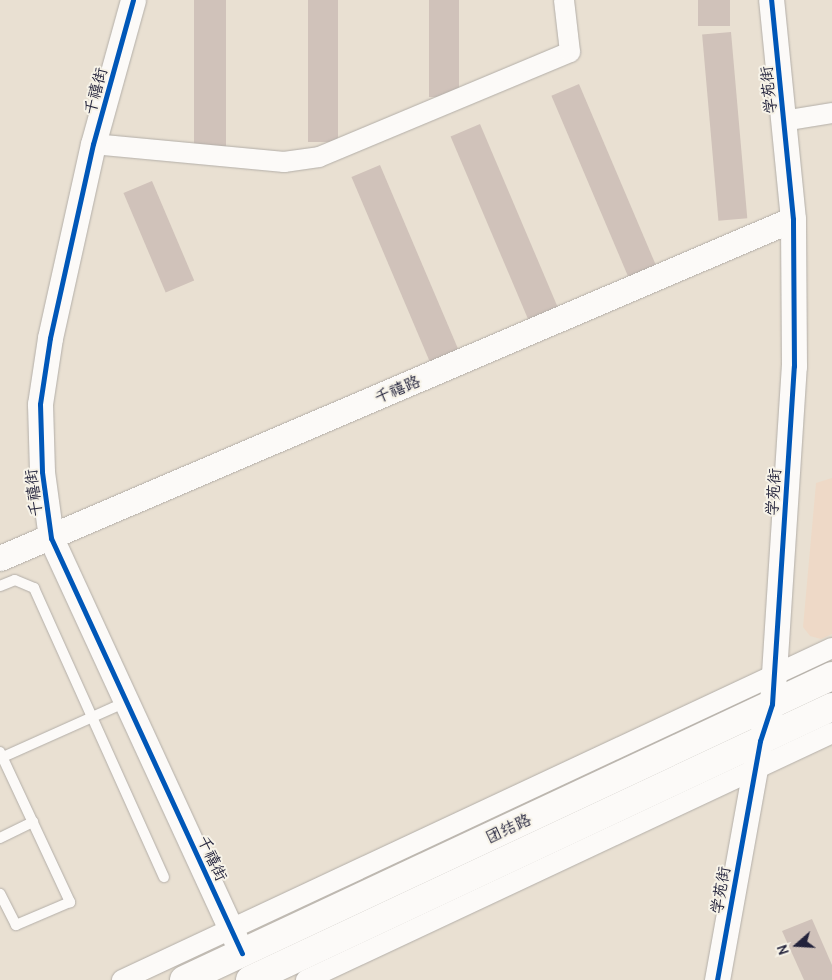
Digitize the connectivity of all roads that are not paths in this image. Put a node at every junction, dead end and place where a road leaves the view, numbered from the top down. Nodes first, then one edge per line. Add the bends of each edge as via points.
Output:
1 (133, 0) edge
2 (564, 0) edge
3 (771, 0) edge
4 (832, 113) edge
5 (783, 120) junction
6 (93, 144) junction
7 (793, 219) junction
8 (52, 538) junction
9 (0, 558) edge
10 (0, 586) edge
11 (832, 648) edge
12 (774, 675) junction
13 (832, 676) edge
14 (127, 702) junction
15 (772, 704) junction
16 (832, 707) edge
17 (832, 733) edge
18 (760, 741) junction
19 (1, 754) edge
20 (754, 770) junction
21 (33, 822) junction
22 (0, 838) edge
23 (164, 877) dead end
24 (0, 894) edge
25 (237, 941) junction
26 (122, 980) edge
27 (184, 980) edge
28 (250, 980) edge
29 (306, 980) edge
30 (717, 980) edge

1 - 6 street, 千禧街
2 - 6 street via 570,52 319,158 284,162
3 - 5 street, 学苑街
4 - 5 street
5 - 7 street, 学苑街
6 - 8 street, 千禧街 via 40,404
7 - 8 street, 千禧路
7 - 12 street, 学苑街 via 794,366
8 - 9 street, 千禧路
8 - 14 street, 千禧街
10 - 23 lane via 15,580 34,588
11 - 12 street
12 - 15 street, 学苑街
12 - 25 street
13 - 15 main road, 团结路
14 - 19 lane
14 - 25 street, 千禧街
15 - 18 street, 学苑街
15 - 25 main road, 团结路
16 - 18 main road, 团结路
17 - 20 street
18 - 20 street, 学苑街
18 - 28 main road, 团结路
19 - 21 lane
20 - 29 street
20 - 30 street, 学苑街
21 - 22 lane
21 - 24 lane via 70,902 16,925
25 - 26 street
25 - 27 main road, 团结路

